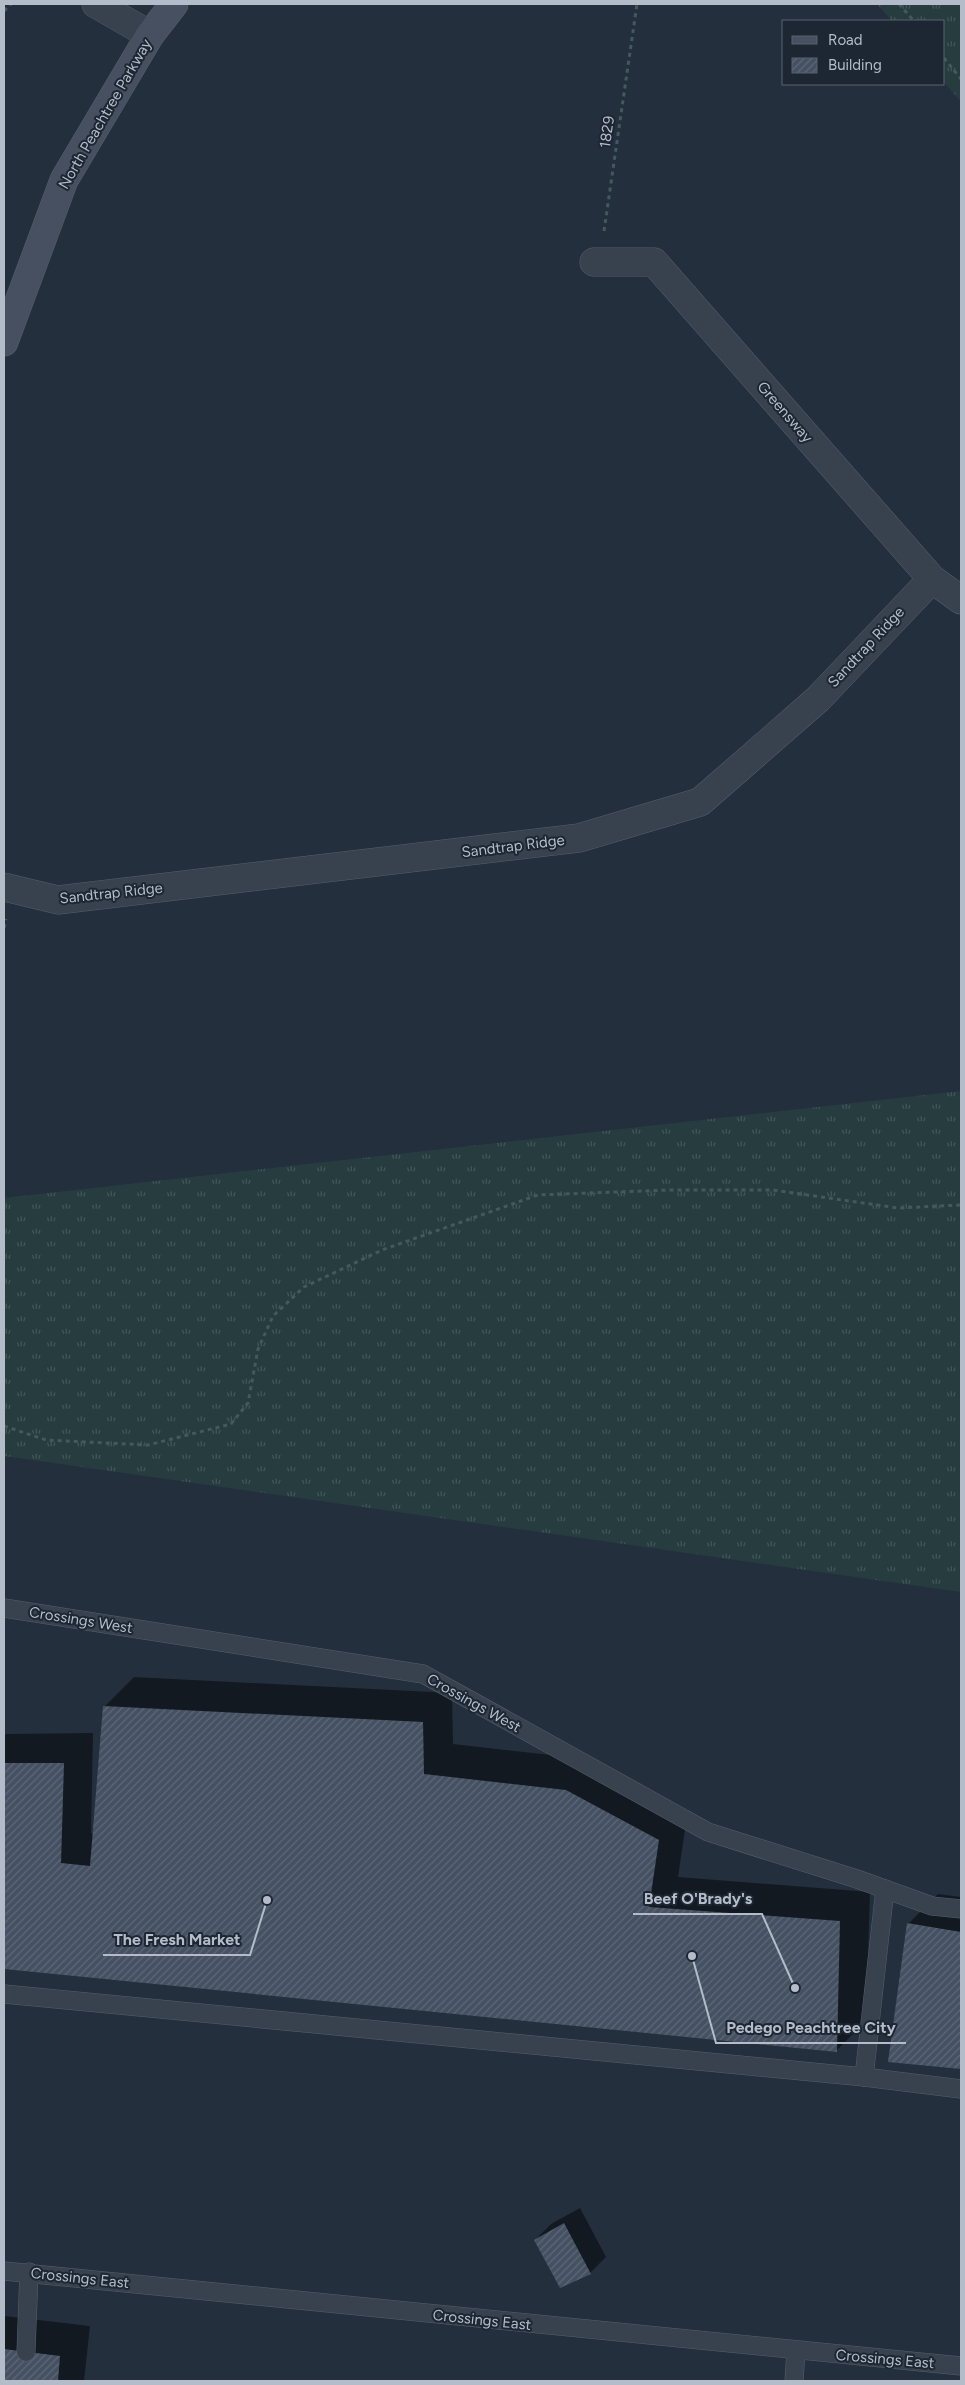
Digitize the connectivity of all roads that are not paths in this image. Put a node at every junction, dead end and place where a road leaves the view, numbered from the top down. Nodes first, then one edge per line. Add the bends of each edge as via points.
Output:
1 (96, 4) edge
2 (174, 4) edge
3 (150, 35) junction
4 (594, 262) road end
5 (4, 342) edge
6 (932, 579) junction
7 (961, 600) edge
8 (4, 887) edge
9 (4, 1608) edge
10 (885, 1889) junction
11 (961, 1909) edge
12 (4, 1994) edge
13 (864, 2077) junction
14 (961, 2089) edge
15 (4, 2271) edge
16 (29, 2272) junction
17 (796, 2350) junction
18 (26, 2352) dead end
19 (961, 2366) edge
20 (794, 2381) edge

1 - 3 street
2 - 3 street, North Peachtree Parkway
3 - 5 street, North Peachtree Parkway via 64,180
4 - 6 street, Greensway via 654,262
6 - 7 street, Greensway
6 - 8 street, Sandtrap Ridge via 818,699 700,802 579,838 58,900
9 - 10 lane, Crossings West via 423,1674 708,1832
10 - 11 lane, Crossings West via 932,1906
10 - 13 lane
12 - 13 lane
13 - 14 lane
15 - 16 lane, Crossings East
16 - 17 lane, Crossings East
16 - 18 lane
17 - 19 lane, Crossings East
17 - 20 lane

